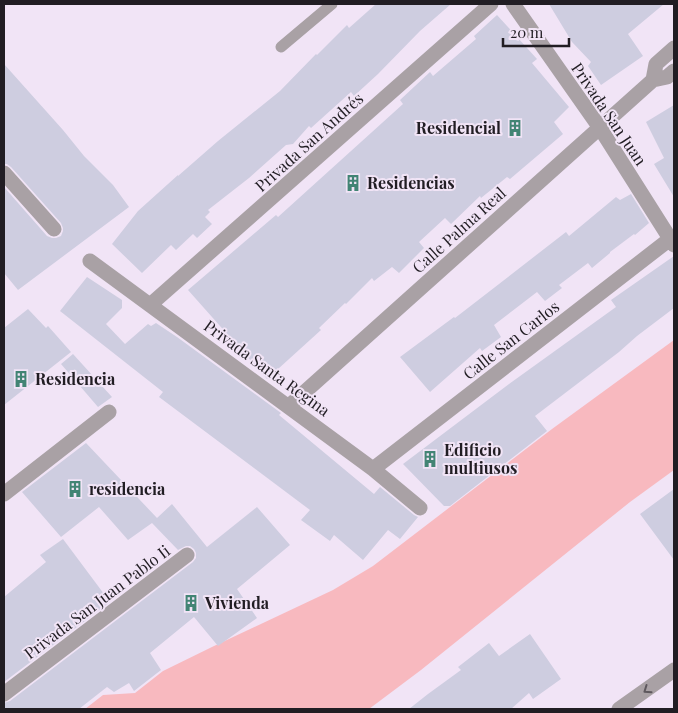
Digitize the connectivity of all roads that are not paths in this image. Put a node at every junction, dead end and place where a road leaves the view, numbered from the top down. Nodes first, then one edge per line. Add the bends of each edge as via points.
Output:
1 (332, 4) edge
2 (491, 4) edge
3 (513, 4) edge
4 (281, 47) dead end
5 (674, 48) edge
6 (674, 71) edge
7 (654, 80) junction
8 (600, 128) junction
9 (4, 173) edge
10 (54, 229) dead end
11 (672, 242) edge
12 (90, 261) dead end
13 (150, 306) junction
14 (289, 406) junction
15 (108, 412) dead end
16 (373, 469) junction
17 (4, 494) edge
18 (420, 508) dead end
19 (187, 555) dead end
20 (674, 670) edge
21 (4, 694) edge
22 (619, 709) edge

1 - 4 lane
2 - 13 street, Privada San Andrés
3 - 8 street, Privada San Juan
5 - 7 street, Calle Palma Real via 656,64
6 - 7 street, Calle Palma Real via 667,77
7 - 8 street, Calle Palma Real
8 - 11 street, Privada San Juan
8 - 14 street, Calle Palma Real
9 - 10 street
11 - 16 street, Calle San Carlos
12 - 13 street, Privada Santa Regina
13 - 14 street, Privada Santa Regina
14 - 16 street, Privada Santa Regina
15 - 17 street
16 - 18 street, Privada Santa Regina
19 - 21 street, Privada San Juan Pablo Ii
20 -> 22 street

